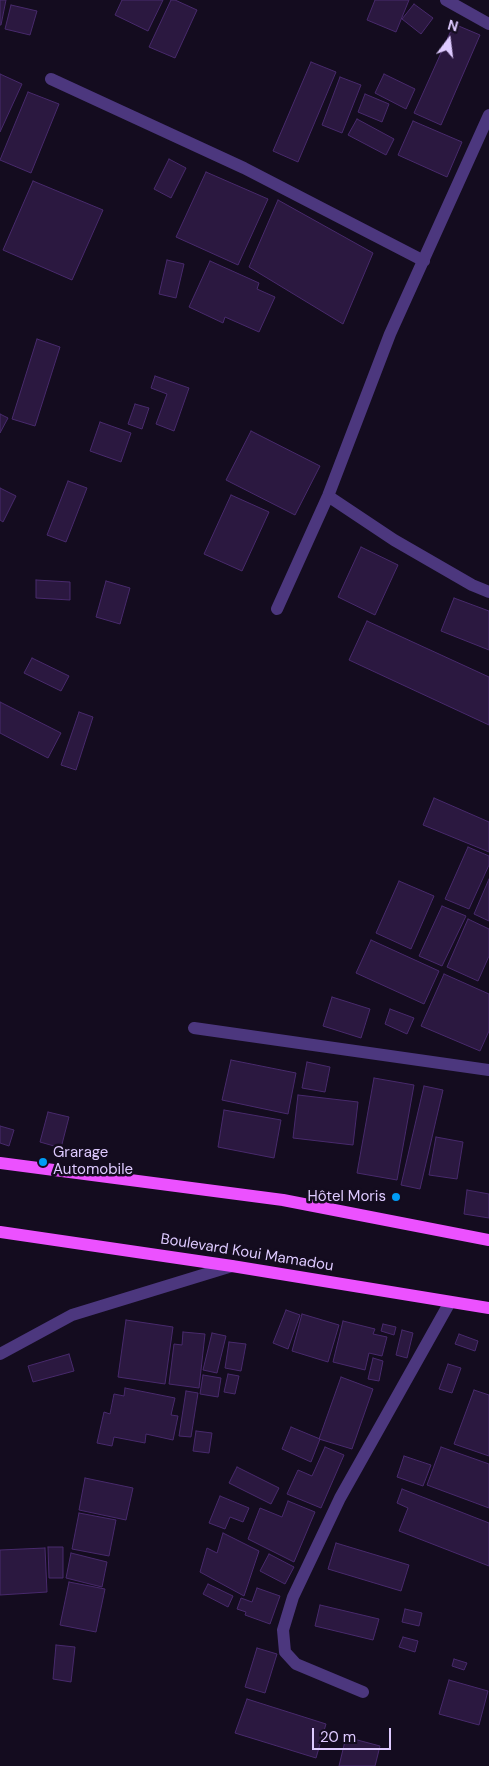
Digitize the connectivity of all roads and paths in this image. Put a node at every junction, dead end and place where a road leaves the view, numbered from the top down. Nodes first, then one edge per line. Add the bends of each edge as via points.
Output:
1 (446, 0) edge
2 (489, 24) edge
3 (51, 79) dead end
4 (489, 116) edge
5 (484, 140) edge
6 (424, 261) junction
7 (328, 496) junction
8 (489, 592) edge
9 (277, 609) dead end
10 (194, 1028) dead end
11 (489, 1070) edge
12 (0, 1163) edge
13 (0, 1232) edge
14 (489, 1240) edge
15 (232, 1266) junction
16 (450, 1302) junction
17 (489, 1308) edge
18 (0, 1354) edge
19 (363, 1692) dead end

1 - 2 street
3 - 6 street via 244,168
4 - 5 street
5 - 6 street
6 - 7 street via 390,334
7 - 8 street via 394,540
7 - 9 street
10 - 11 street
12 - 14 main road via 283,1200
13 - 15 main road, Boulevard Koui Mamadou
15 - 16 main road, Boulevard Koui Mamadou
15 - 18 street via 72,1315
16 - 17 main road, Boulevard Koui Mamadou
16 - 19 street via 340,1498 293,1597 283,1630 285,1652 296,1664

